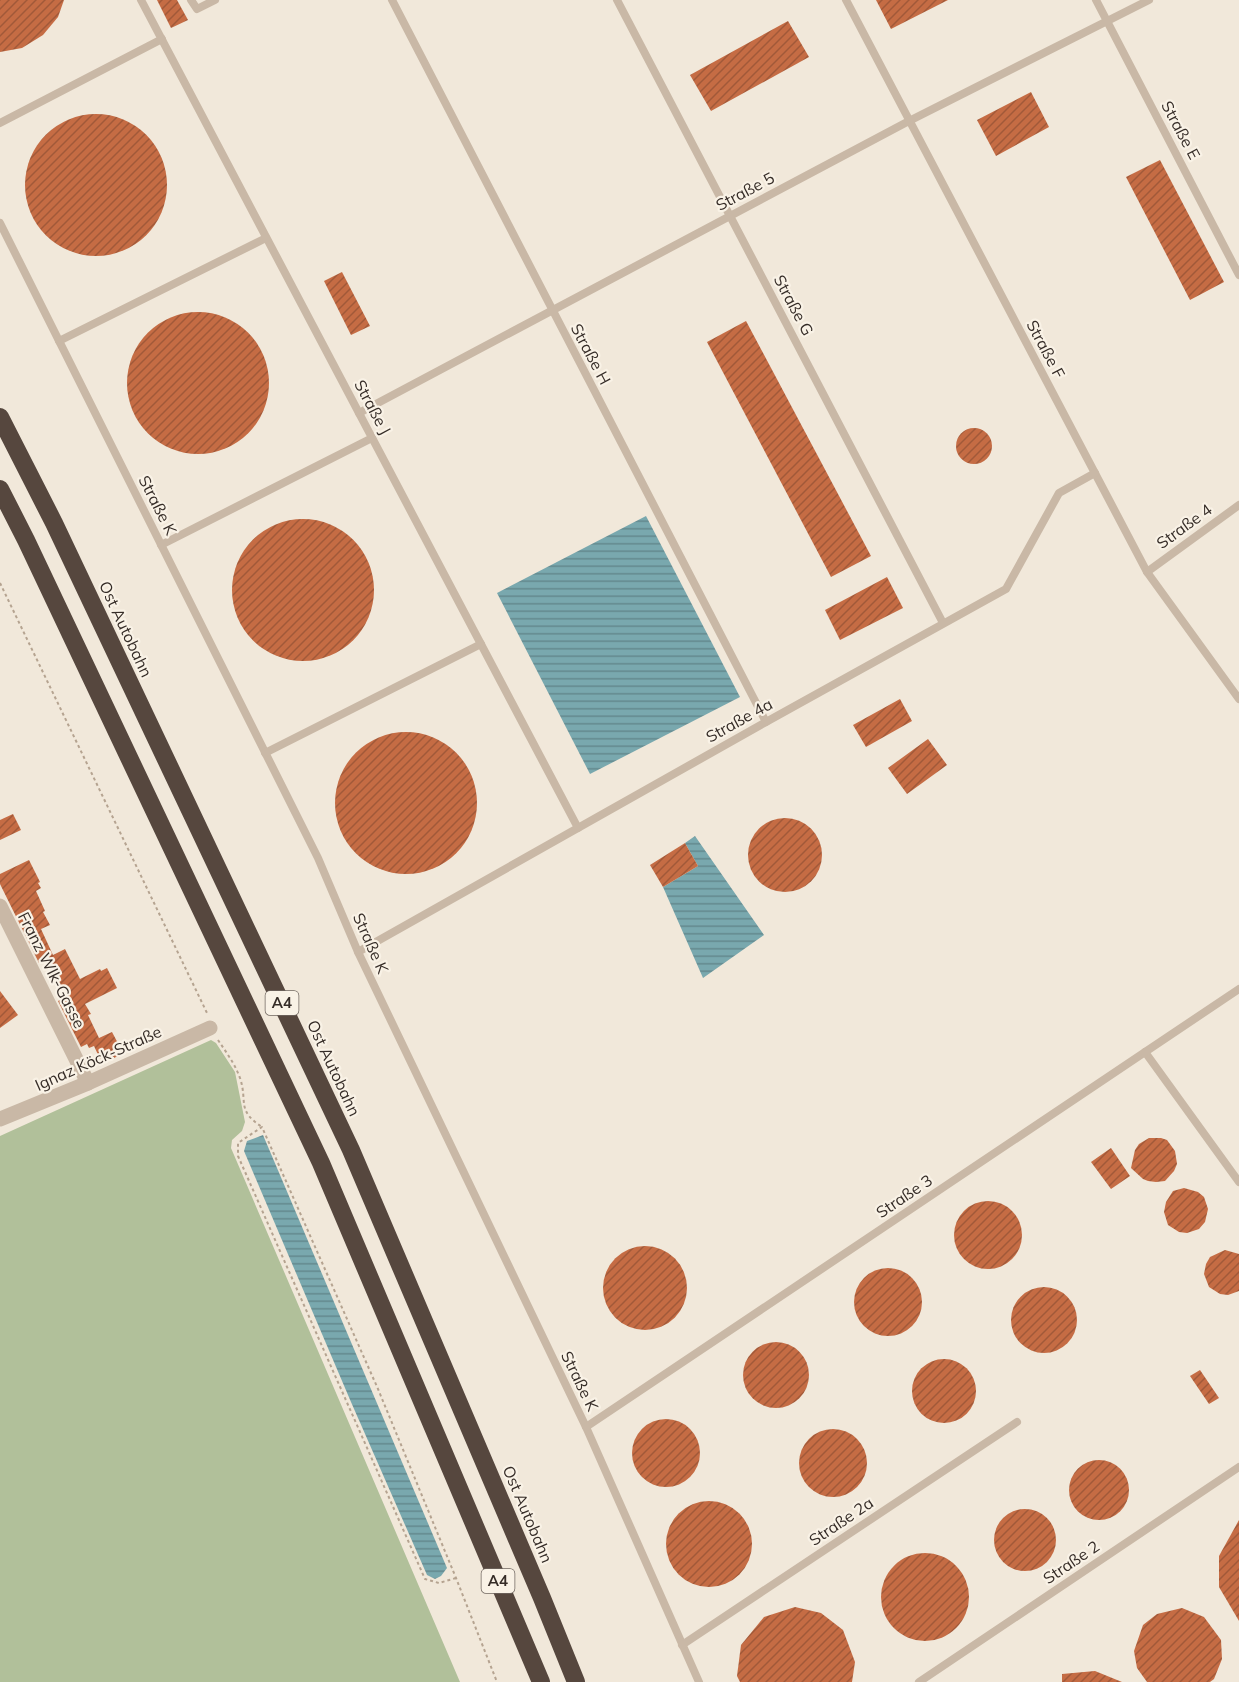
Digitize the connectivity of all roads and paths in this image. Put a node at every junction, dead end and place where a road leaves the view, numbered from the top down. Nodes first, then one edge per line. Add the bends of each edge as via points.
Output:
1 (141, 0) edge
2 (191, 0) edge
3 (215, 0) edge
4 (392, 0) edge
5 (617, 0) edge
6 (846, 0) edge
7 (1096, 0) edge
8 (1149, 0) edge
9 (1107, 21) junction
10 (162, 39) junction
11 (909, 121) junction
12 (0, 123) edge
13 (730, 216) junction
14 (0, 223) edge
15 (266, 238) junction
16 (1239, 275) edge
17 (552, 311) junction
18 (59, 341) junction
19 (359, 413) junction
20 (0, 417) edge
21 (372, 438) junction
22 (1095, 473) junction
23 (0, 489) edge
24 (1239, 505) edge
25 (161, 545) junction
26 (1147, 572) junction
27 (0, 583) edge
28 (944, 623) junction
29 (481, 644) junction
30 (1239, 699) edge
31 (766, 722) junction
32 (266, 753) junction
33 (578, 828) junction
34 (0, 906) edge
35 (357, 952) junction
36 (1239, 989) edge
37 (210, 1028) junction
38 (1145, 1052) junction
39 (88, 1083) junction
40 (0, 1119) edge
41 (262, 1127) junction
42 (1239, 1182) edge
43 (1017, 1422) dead end
44 (586, 1427) junction
45 (1239, 1467) edge
46 (456, 1578) junction
47 (682, 1644) junction
48 (497, 1682) edge
49 (541, 1682) edge
50 (576, 1682) edge
51 (699, 1682) edge
52 (919, 1682) edge

1 - 10 lane, Straße J
2 - 3 lane via 197,9
4 - 17 lane, Straße H
5 - 13 lane, Straße G
6 - 11 lane, Straße F
7 - 9 lane, Straße E
8 - 9 lane, Straße 5
9 - 11 lane, Straße 5
9 - 16 lane, Straße E
10 - 12 lane
10 - 15 lane, Straße J
11 - 13 lane, Straße 5
11 - 22 lane, Straße F
13 - 17 lane, Straße 5
13 - 28 lane, Straße G
14 - 18 lane, Straße K
15 - 18 lane
15 - 19 lane, Straße J
17 - 19 lane, Straße 5
17 - 31 lane, Straße H
18 - 25 lane, Straße K
19 - 21 lane, Straße J
20 - 50 highway, Ost Autobahn / A4 via 351,1150
21 - 25 lane
21 - 29 lane, Straße J
22 - 26 lane, Straße F
22 - 28 lane, Straße 4a via 1059,493 1006,589
23 - 49 highway, A4 via 321,1163
24 - 26 lane, Straße 4
25 - 32 lane, Straße K
26 - 30 lane, Straße F
27 - 37 path
28 - 31 lane, Straße 4a
29 - 32 lane
29 - 33 lane, Straße J
31 - 33 lane, Straße 4a
32 - 35 lane, Straße K via 318,858
33 - 35 lane, Straße 4a
34 - 39 street, Franz Wlk-Gasse
35 - 44 lane, Straße K
36 - 38 lane, Straße 3
37 - 39 street, Ignaz Köck-Straße
37 - 41 path via 236,1068 246,1114
38 - 42 lane
38 - 44 lane, Straße 3
39 - 40 street, Ignaz Köck-Straße
41 - 46 path via 374,1378
41 - 46 path via 238,1143 238,1156 426,1579 439,1583
43 - 47 lane, Straße 2a
44 - 47 lane, Straße K
45 - 52 lane, Straße 2
46 - 48 path
47 - 51 lane, Straße K

